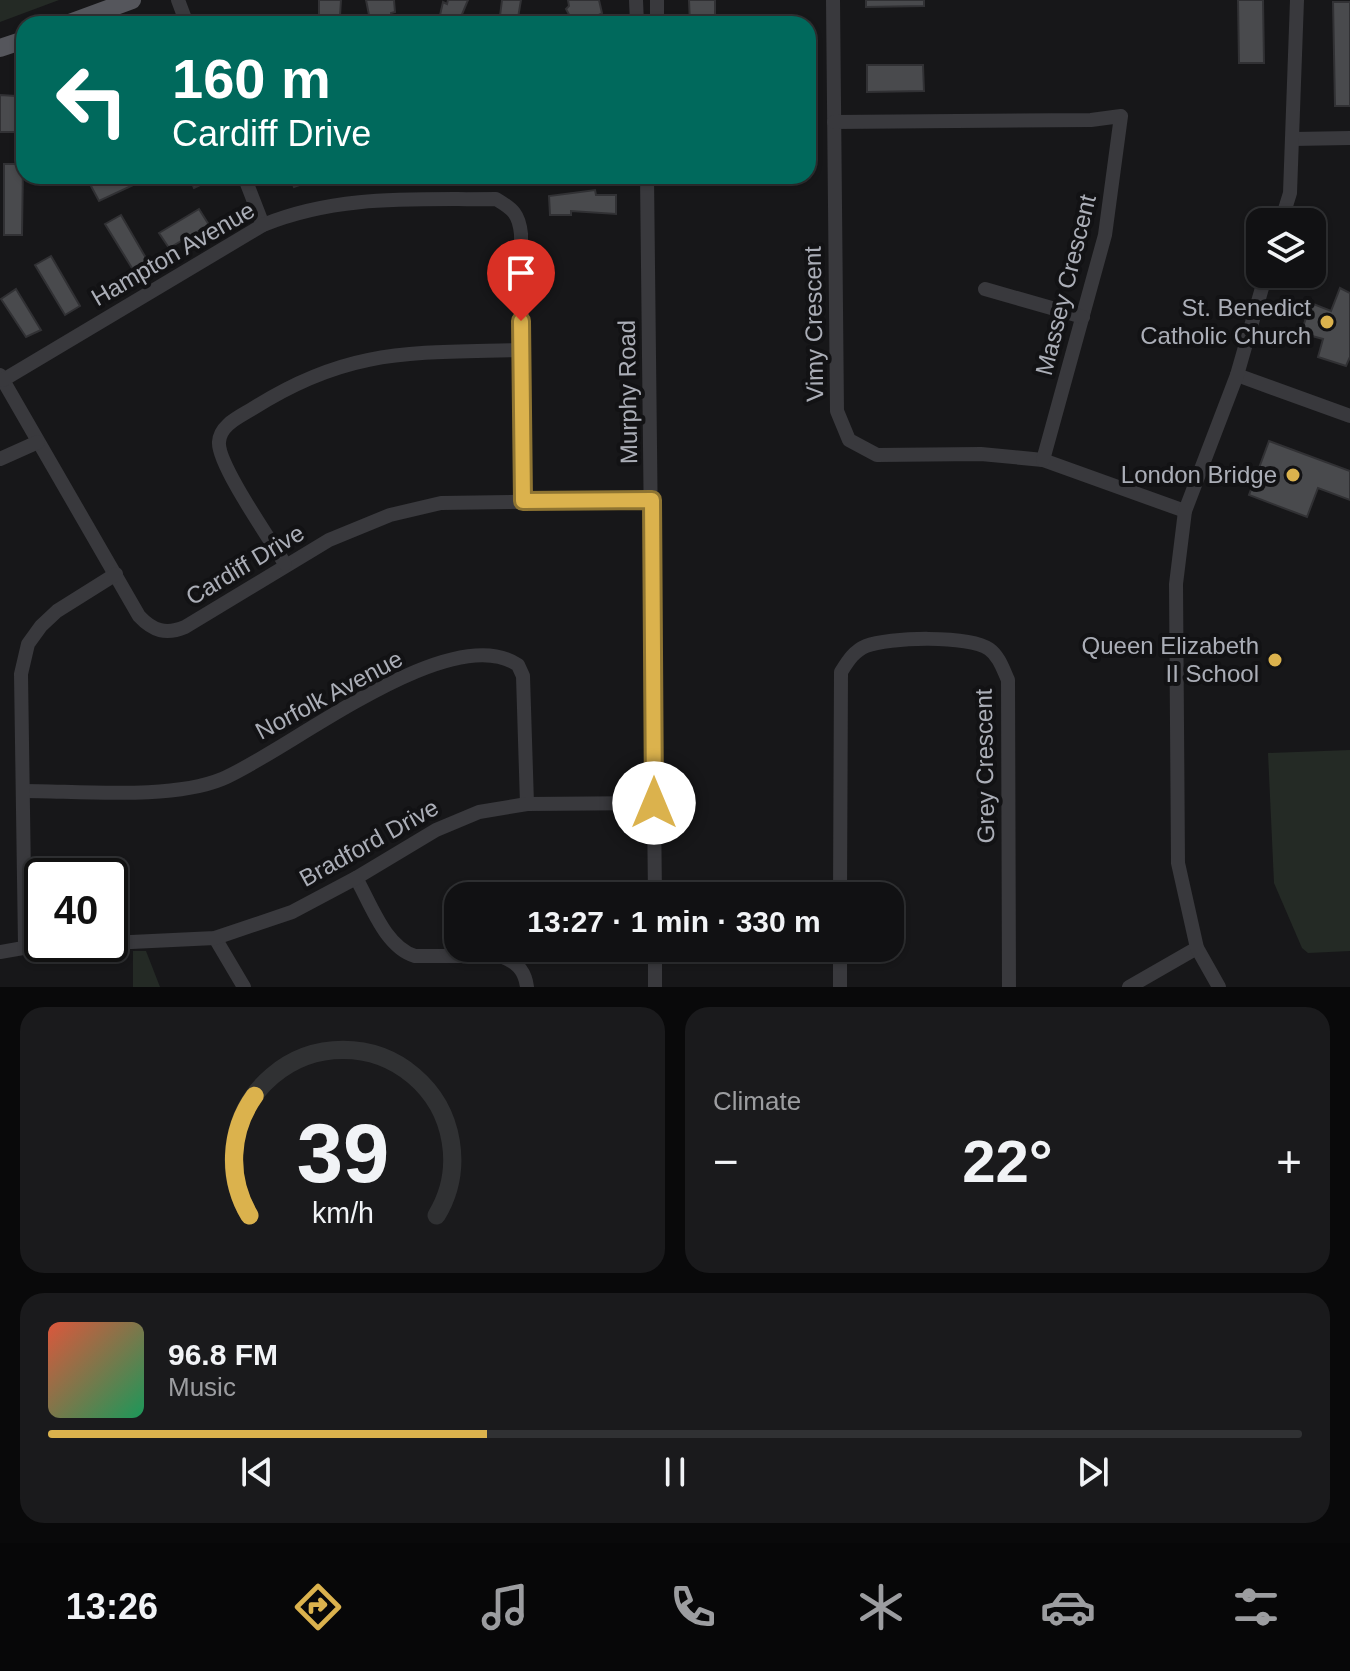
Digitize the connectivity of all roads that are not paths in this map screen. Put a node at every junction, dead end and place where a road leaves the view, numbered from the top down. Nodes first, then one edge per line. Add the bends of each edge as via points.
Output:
1 (132, 0) edge
2 (833, 0) edge
3 (1297, 0) edge
4 (89, 16) edge
5 (834, 122) junction
6 (1350, 138) edge
7 (1293, 139) junction
8 (247, 184) edge
9 (647, 184) edge
10 (1285, 208) edge
11 (263, 225) junction
12 (1262, 288) edge
13 (985, 289) dead end
14 (1083, 317) junction
15 (521, 350) junction
16 (1237, 375) junction
17 (2, 378) edge
18 (1350, 416) edge
19 (38, 442) junction
20 (0, 459) edge
21 (1043, 460) junction
22 (652, 500) junction
23 (523, 501) junction
24 (1185, 511) junction
25 (285, 564) junction
26 (116, 574) junction
27 (23, 791) junction
28 (654, 803) junction
29 (527, 804) junction
30 (24, 868) edge
31 (356, 878) junction
32 (655, 882) edge
33 (840, 882) edge
34 (215, 938) junction
35 (128, 942) edge
36 (24, 946) edge
37 (1197, 948) junction
38 (0, 952) edge
39 (655, 962) edge
40 (840, 962) edge
41 (244, 987) edge
42 (527, 987) edge
43 (655, 987) edge
44 (840, 987) edge
45 (1009, 987) edge
46 (1129, 987) edge
47 (1219, 987) edge

1 - 4 main road
2 - 5 street, Vimy Crescent
3 - 7 street
5 - 14 street, Massey Crescent via 1121,116 1105,235
5 - 21 street, Vimy Crescent via 837,411 849,440 877,455
6 - 7 street
7 - 10 street
8 - 11 street
9 - 22 street, Murphy Road
11 - 15 street, Hampton Avenue via 347,201 496,199 520,218
11 - 17 street, Hampton Avenue
12 - 16 street
13 - 14 street
14 - 21 street, Massey Crescent
15 - 23 street, Hampton Avenue
15 - 25 street via 405,353 358,360 283,390 222,430 224,463
16 - 18 street
16 - 24 street
17 - 19 street, Cardiff Drive
19 - 20 street
19 - 26 street, Cardiff Drive
21 - 24 street, Vimy Crescent
22 - 23 street, Cardiff Drive
22 - 28 street, Murphy Road
23 - 25 street, Cardiff Drive via 441,503 390,515
24 - 37 street via 1176,584 1178,863
25 - 26 street, Cardiff Drive via 173,632 147,626
26 - 27 street via 57,611 28,644 21,674
27 - 29 street, Norfolk Avenue via 198,787 240,770 383,686 454,661 493,655 518,665 523,676
27 - 30 street
28 - 29 street, Bradford Drive
28 - 32 street, Murphy Road
29 - 31 street, Bradford Drive via 457,819
31 - 34 street, Bradford Drive via 292,912
31 - 42 street via 403,952 500,956 521,970
33 - 45 street, Grey Crescent via 841,672 850,657 878,642 965,640 992,651 1008,680
34 - 35 street, Bradford Drive
34 - 41 street
36 - 38 street
37 - 46 street
37 - 47 street
39 - 43 street
40 - 44 street

